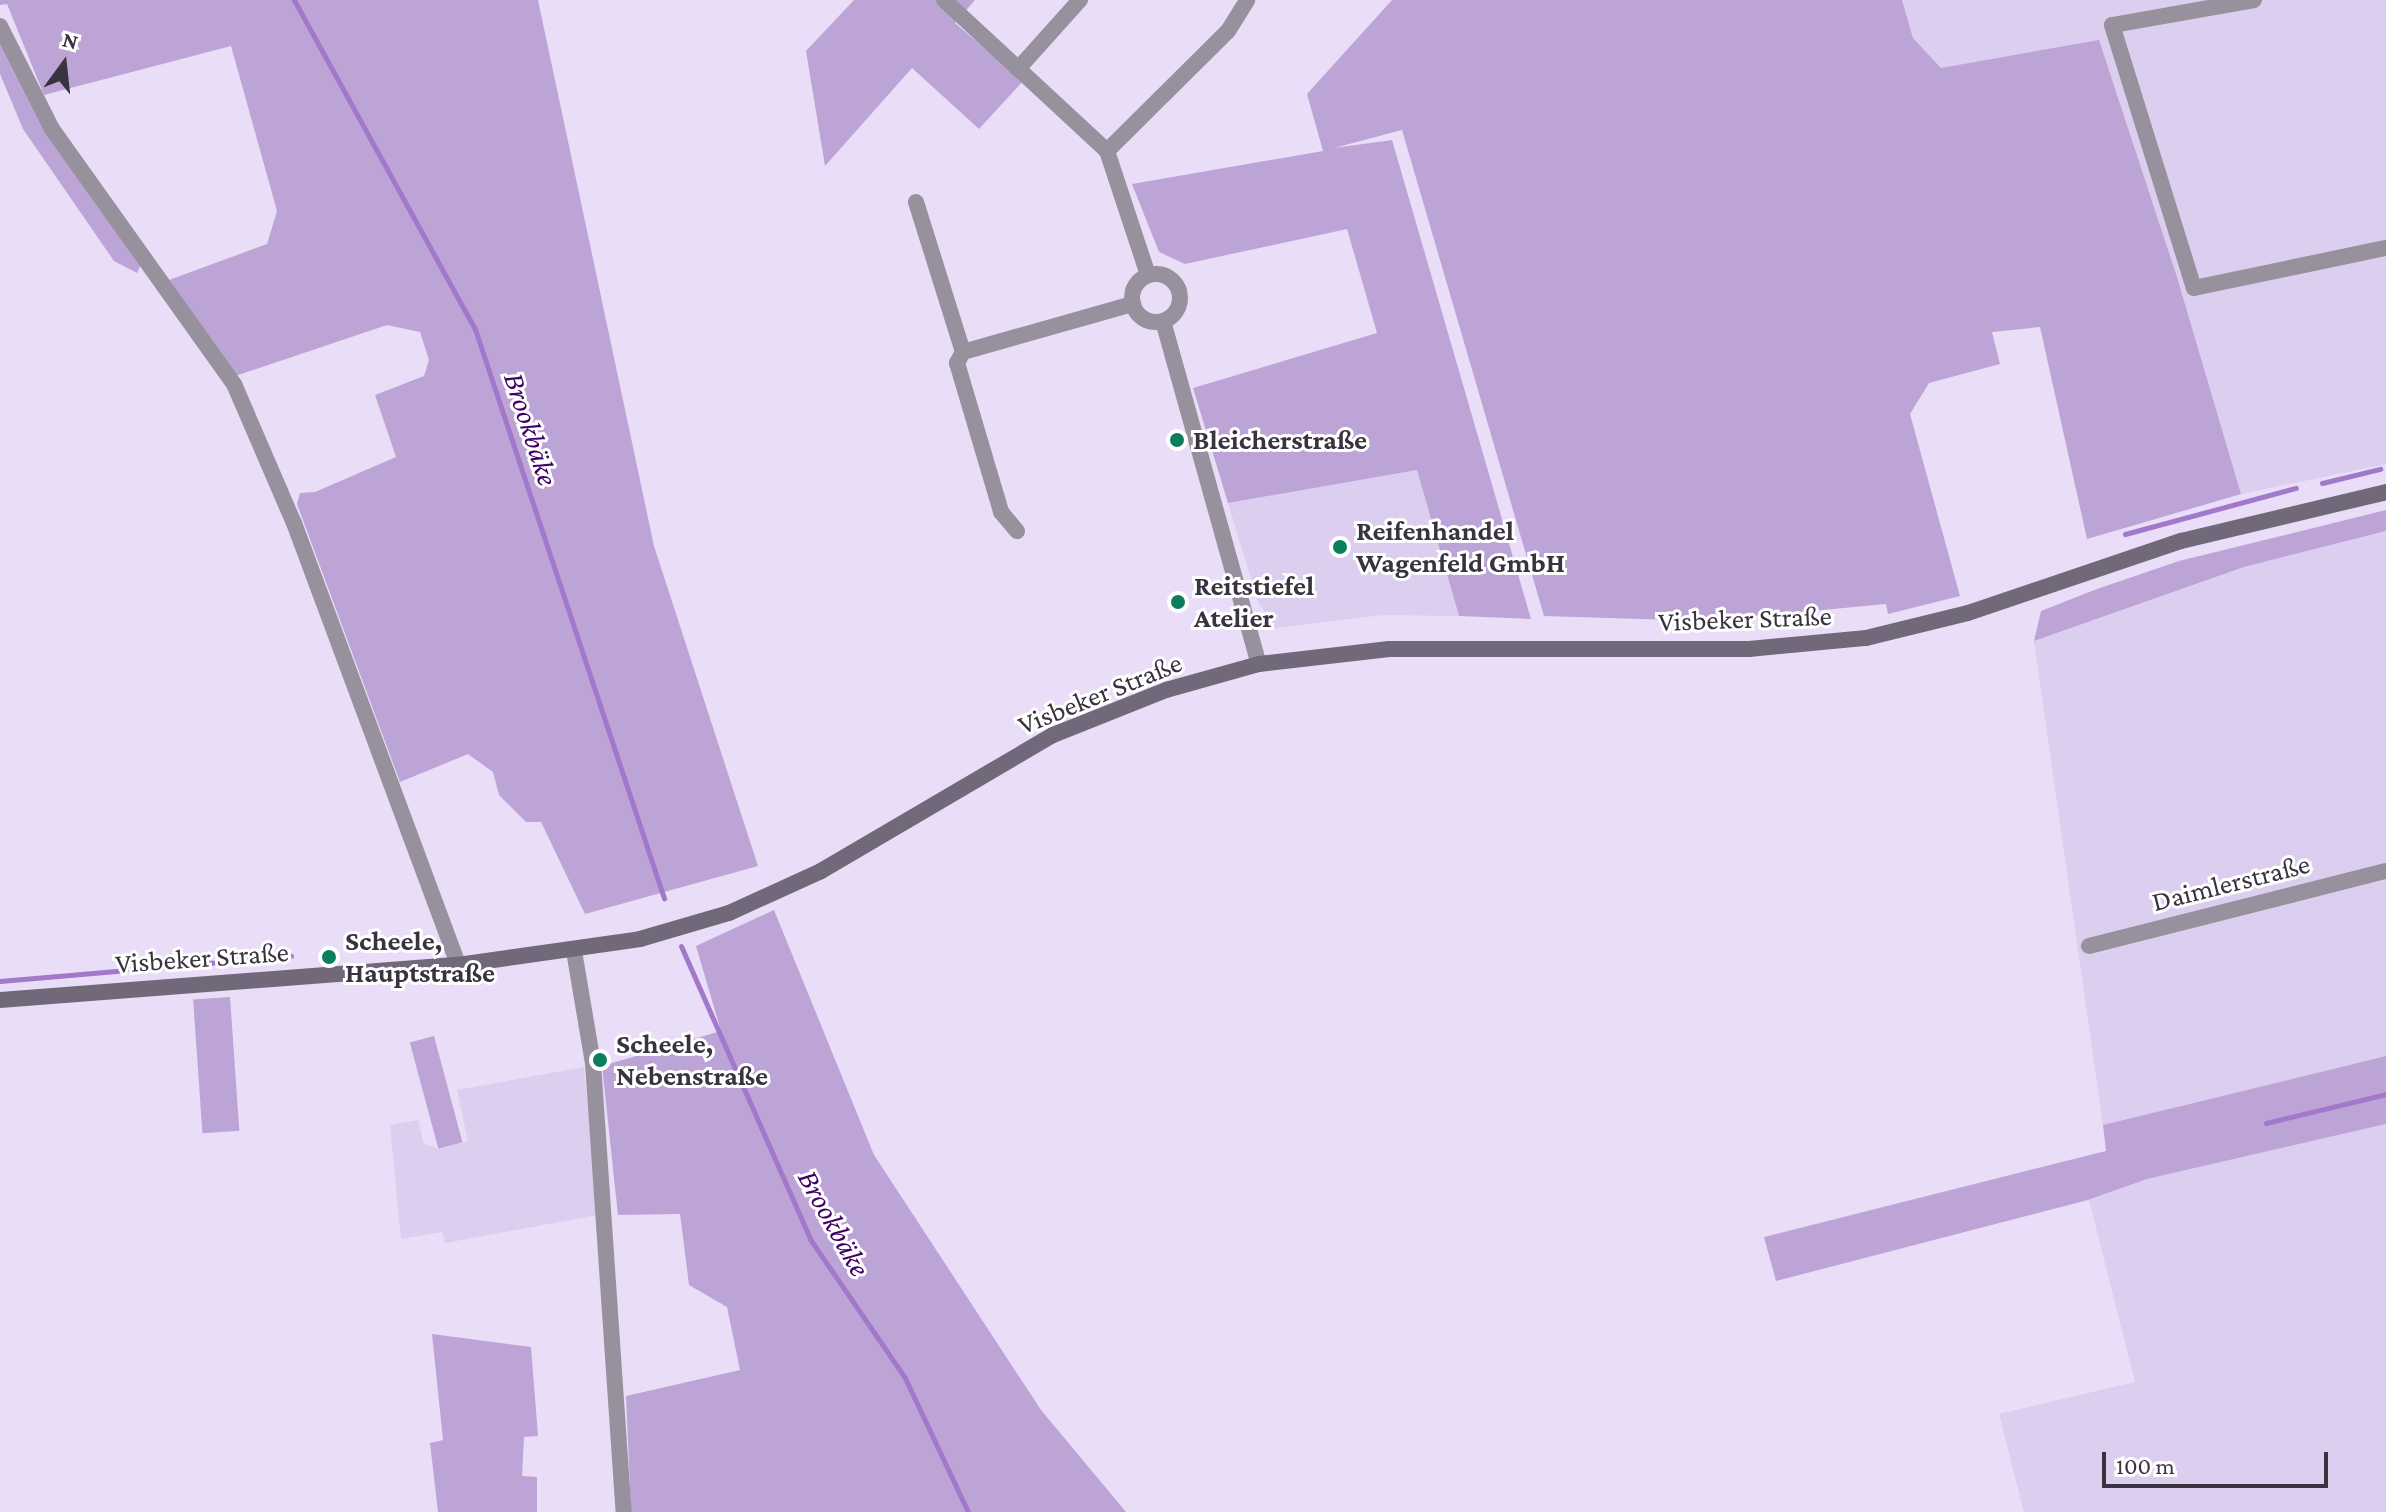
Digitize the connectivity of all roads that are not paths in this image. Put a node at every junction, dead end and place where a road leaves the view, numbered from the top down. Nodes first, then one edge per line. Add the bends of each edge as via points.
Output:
1 (944, 0) edge
2 (1080, 0) edge
3 (1247, 0) edge
4 (2254, 0) edge
5 (0, 26) edge
6 (1018, 69) junction
7 (1107, 151) junction
8 (916, 202) dead end
9 (2386, 248) edge
10 (1148, 275) junction
11 (1133, 304) junction
12 (1163, 321) junction
13 (963, 352) junction
14 (2386, 492) edge
15 (1017, 531) dead end
16 (1259, 664) junction
17 (2386, 871) edge
18 (2089, 946) dead end
19 (574, 951) junction
20 (458, 965) junction
21 (0, 1000) edge
22 (624, 1512) edge

1 - 6 street
2 - 6 street
3 - 7 street via 1228,31
4 - 9 street via 2112,25 2194,288
5 - 20 street via 52,129 234,384 294,523
6 - 7 street
7 - 10 street
8 - 13 street
10 - 11 street via 1136,283
10 - 12 street via 1170,278 1179,290 1176,312
11 - 12 street via 1142,317
11 - 13 street
12 - 16 street
13 - 15 street via 957,363 1001,512
14 - 16 main road, Visbeker Straße via 2181,541 1968,613 1853,640 1749,649 1434,647
16 - 19 main road, Visbeker Straße via 1166,690 1053,735 766,898 692,925
17 - 18 street, Daimlerstraße
19 - 20 main road, Visbeker Straße
19 - 22 street via 593,1063
20 - 21 main road, Visbeker Straße

